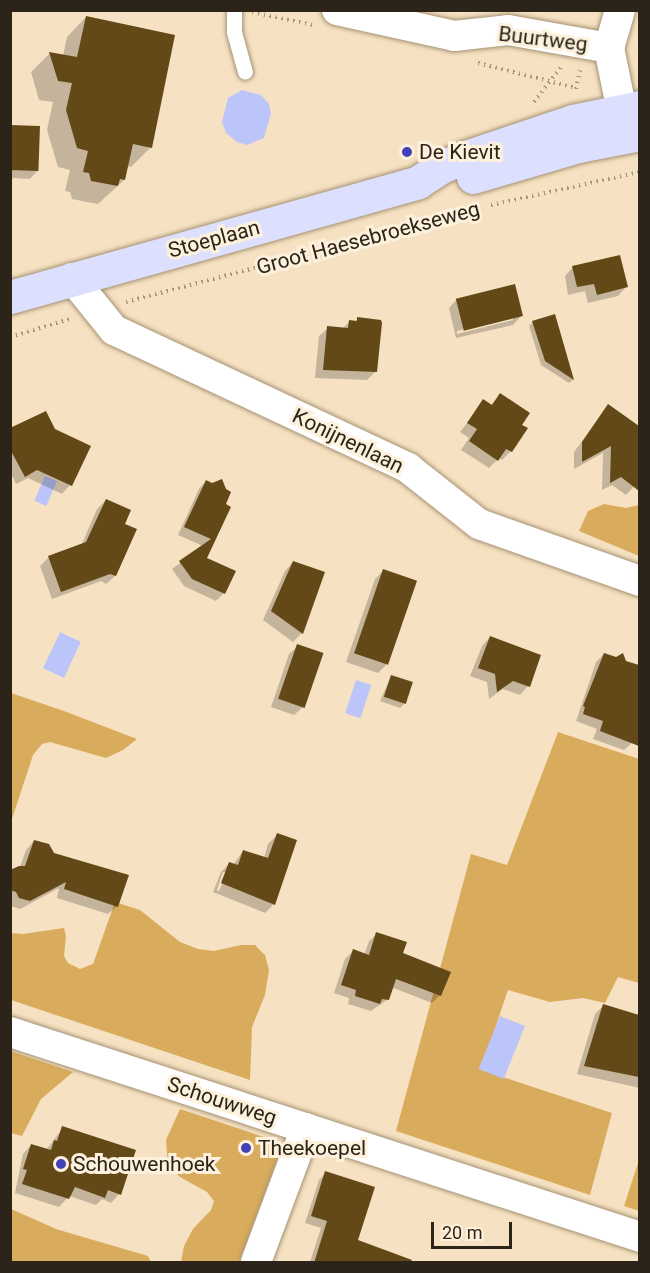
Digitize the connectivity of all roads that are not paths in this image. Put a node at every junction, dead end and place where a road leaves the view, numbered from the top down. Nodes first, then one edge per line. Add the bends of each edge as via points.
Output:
1 (234, 10) edge
2 (337, 10) edge
3 (620, 10) edge
4 (609, 48) junction
5 (245, 72) dead end
6 (632, 121) edge
7 (72, 278) junction
8 (10, 297) edge
9 (639, 581) edge
10 (10, 1032) edge
11 (306, 1128) junction
12 (639, 1237) edge
13 (256, 1263) edge

1 - 5 lane via 234,32
2 - 4 street, Buurtweg via 454,36 508,30
3 - 4 street
4 - 6 street
6 - 7 street, Stoeplaan via 573,121 441,166 418,183
7 - 8 street, Stoeplaan
7 - 9 street, Konijnenlaan via 114,330 408,468 479,524
10 - 11 street, Schouwweg
11 - 12 street, Schouwweg
11 - 13 street

